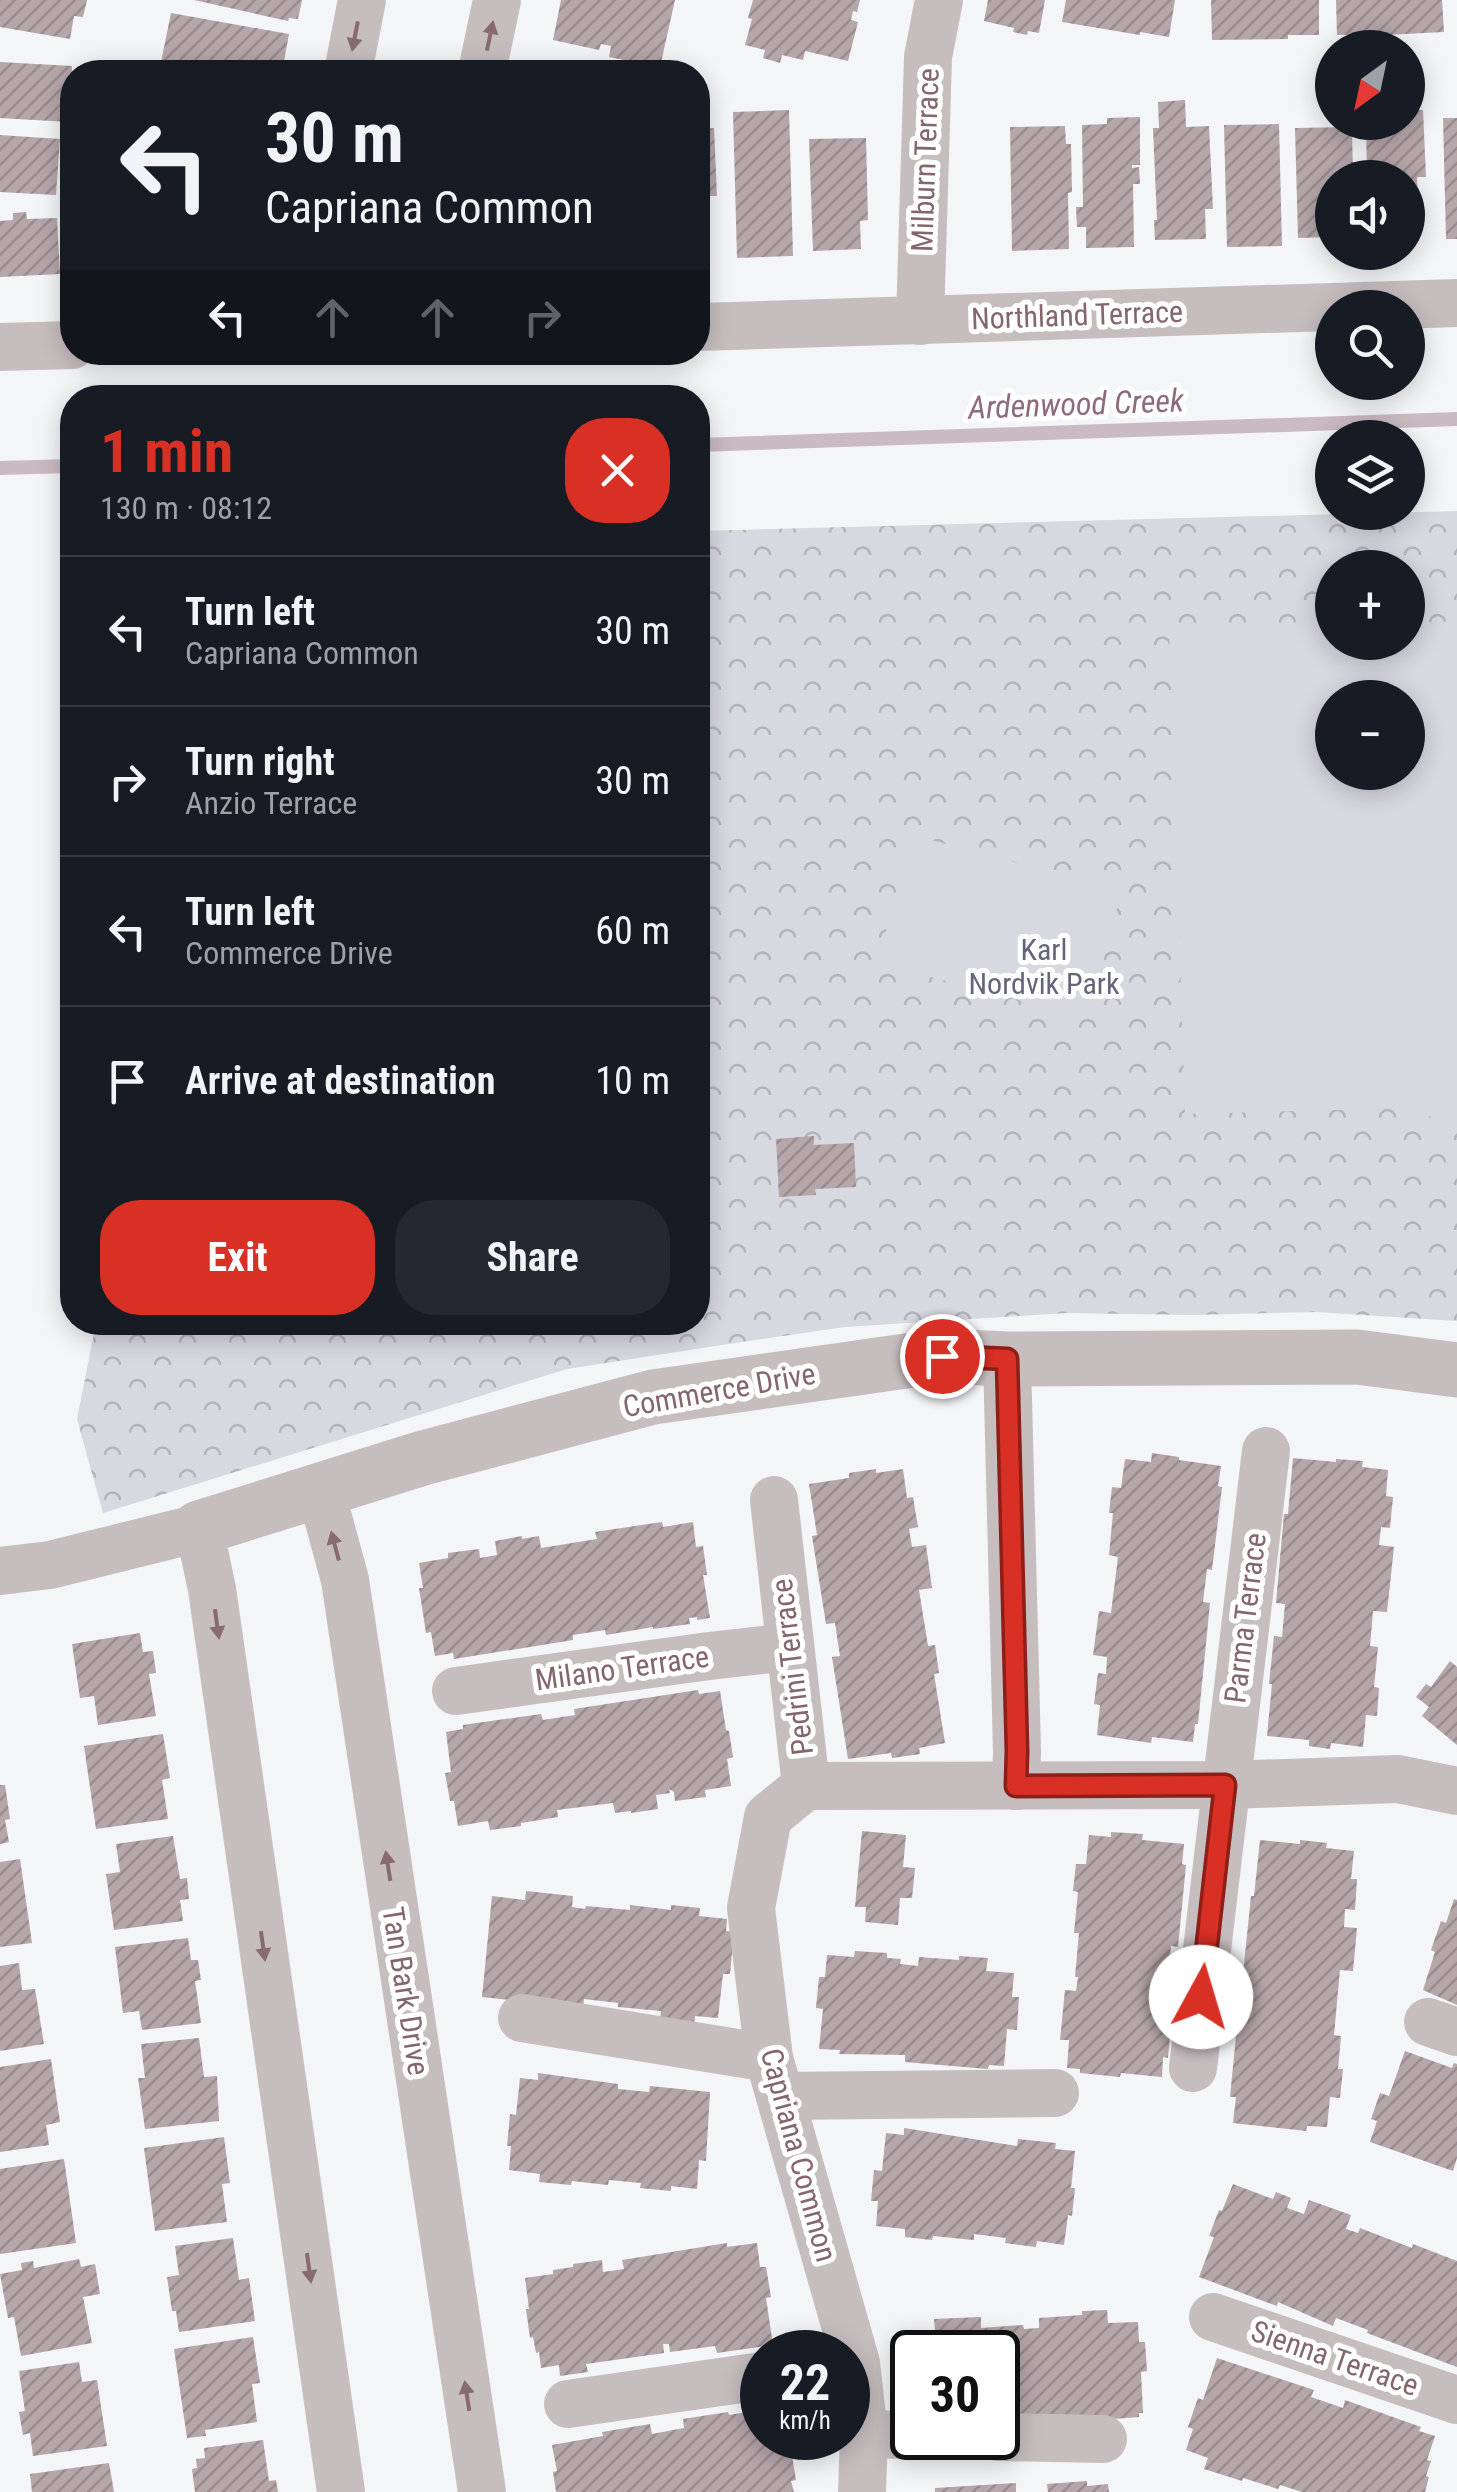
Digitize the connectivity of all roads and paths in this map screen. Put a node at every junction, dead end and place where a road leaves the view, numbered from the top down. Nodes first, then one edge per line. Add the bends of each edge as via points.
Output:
1 (362, 0) edge
2 (497, 0) edge
3 (939, 0) edge
4 (350, 60) edge
5 (484, 60) edge
6 (1457, 302) edge
7 (920, 320) junction
8 (710, 327) edge
9 (60, 345) edge
10 (0, 347) edge
11 (1007, 1359) junction
12 (1457, 1370) edge
13 (1266, 1452) dead end
14 (320, 1492) junction
15 (774, 1500) dead end
16 (199, 1528) junction
17 (0, 1571) edge
18 (789, 1647) junction
19 (456, 1691) dead end
20 (1225, 1785) junction
21 (806, 1786) junction
22 (1016, 1786) junction
23 (1457, 1791) edge
24 (768, 1816) joint
25 (522, 2018) dead end
26 (1193, 2068) dead end
27 (775, 2077) junction
28 (1055, 2093) dead end
29 (1213, 2316) dead end
30 (843, 2330) edge
31 (740, 2379) edge
32 (1457, 2400) edge
33 (568, 2404) dead end
34 (1020, 2437) edge
35 (1103, 2439) dead end
36 (863, 2460) edge
37 (341, 2492) edge
38 (482, 2492) edge
39 (862, 2492) edge

1 -> 4 street
5 -> 2 street
3 - 7 street, Milburn Terrace via 928,57
6 - 7 street, Northland Terrace
7 - 8 street, Northland Terrace
9 - 10 street
11 - 12 street, Commerce Drive via 1357,1357
11 - 14 street, Commerce Drive via 942,1356 652,1397
11 - 22 street
13 - 20 street, Parma Terrace
14 - 16 street, Commerce Drive
38 -> 14 street, Tan Bark Drive via 345,1580
15 - 18 street, Pedrini Terrace
16 - 17 street, Commerce Drive
16 -> 37 street
18 - 19 street, Milano Terrace
18 - 21 street, Pedrini Terrace
20 - 22 street
20 - 23 street via 1398,1779
20 - 26 street, Parma Terrace
21 - 22 street
21 - 24 street, Pedrini Terrace
24 - 27 street, Capriana Common via 751,1908
25 - 27 street
27 - 28 street
27 - 30 street, Capriana Common
29 - 32 street, Sienna Terrace
31 - 33 street
34 - 35 street
36 - 39 street, Capriana Common

